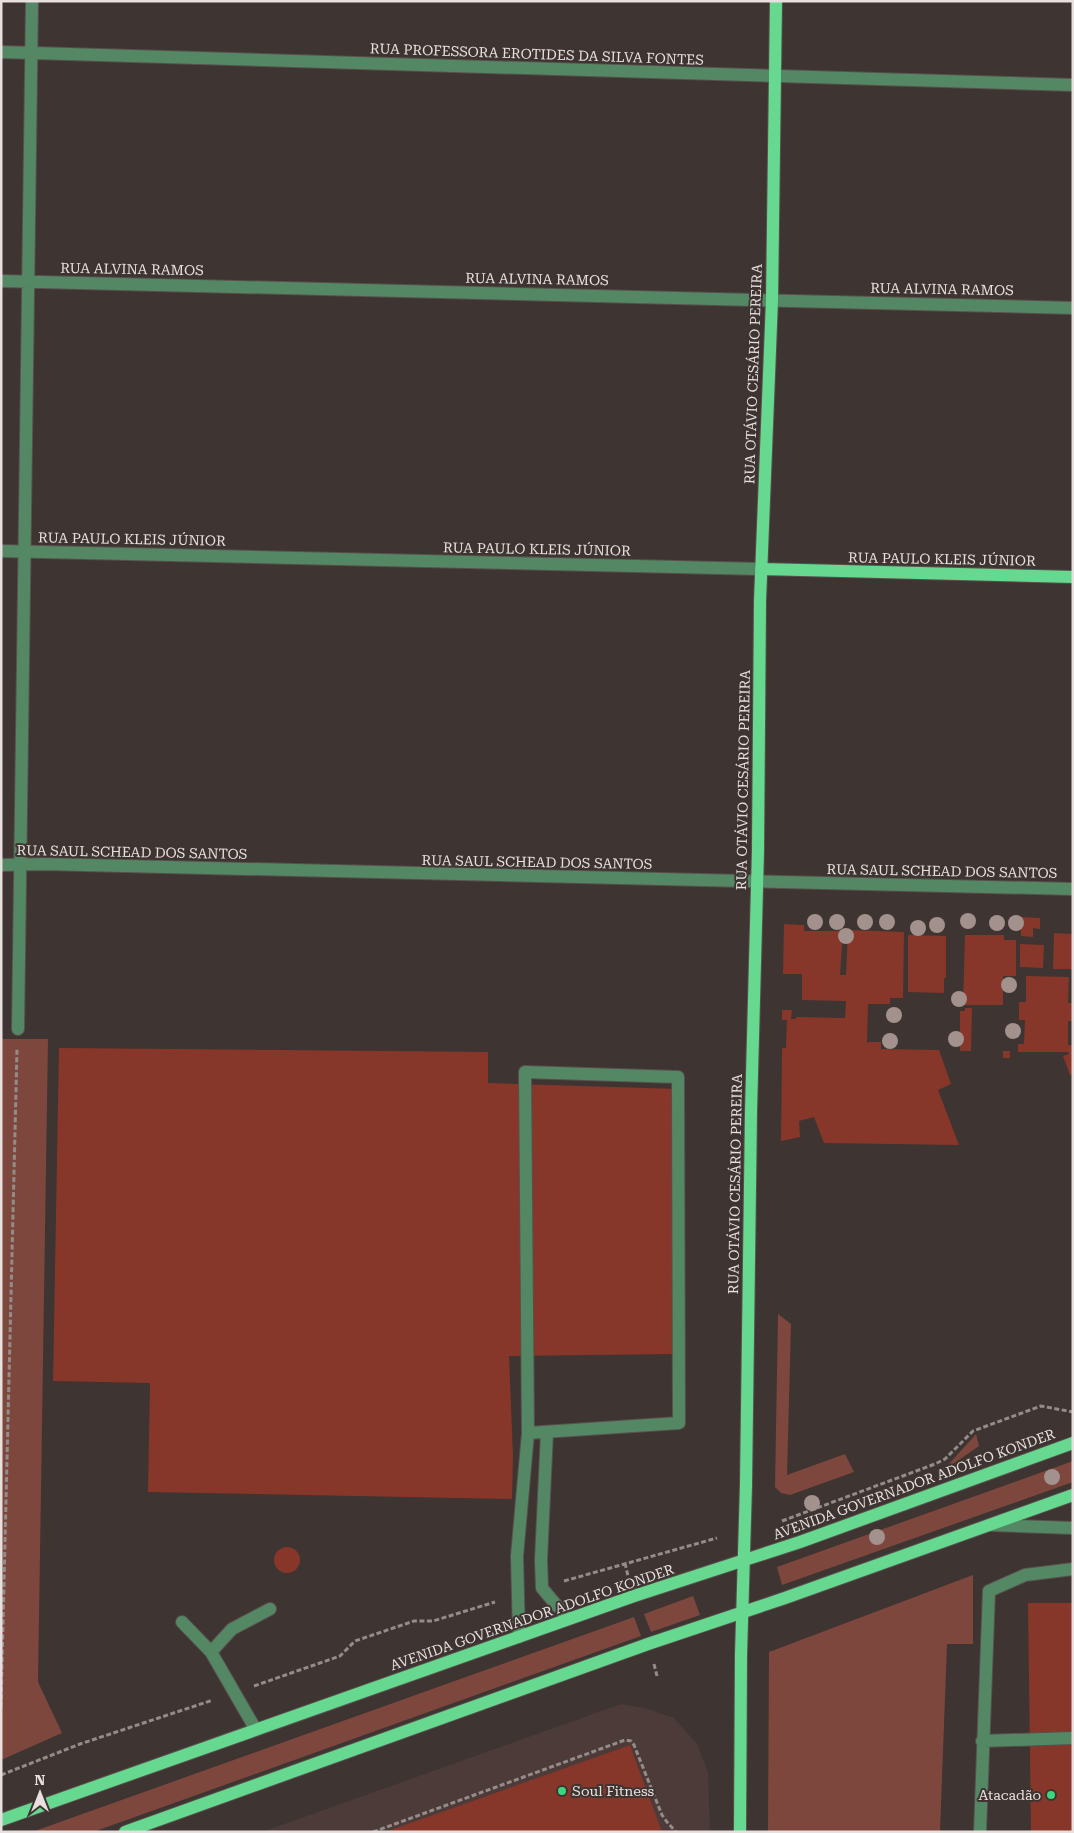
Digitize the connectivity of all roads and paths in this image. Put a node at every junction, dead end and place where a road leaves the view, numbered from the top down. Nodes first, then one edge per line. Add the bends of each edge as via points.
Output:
1 (32, 1) edge
2 (776, 1) edge
3 (1, 52) edge
4 (31, 53) junction
5 (775, 76) junction
6 (1073, 85) edge
7 (1, 281) edge
8 (28, 282) junction
9 (772, 300) junction
10 (1073, 308) edge
11 (1, 551) edge
12 (24, 552) junction
13 (761, 569) junction
14 (1073, 577) edge
15 (1, 865) edge
16 (20, 865) junction
17 (757, 882) junction
18 (1073, 888) edge
19 (18, 1029) joint
20 (1073, 1412) edge
21 (547, 1432) junction
22 (528, 1433) junction
23 (1073, 1443) edge
24 (1073, 1495) edge
25 (782, 1521) dead end
26 (988, 1525) junction
27 (1073, 1528) edge
28 (717, 1538) dead end
29 (744, 1558) junction
30 (1073, 1569) edge
31 (542, 1588) junction
32 (519, 1595) junction
33 (270, 1609) dead end
34 (742, 1612) junction
35 (568, 1619) junction
36 (182, 1622) dead end
37 (519, 1637) junction
38 (211, 1652) junction
39 (663, 1665) dead end
40 (655, 1668) dead end
41 (234, 1693) junction
42 (1, 1707) edge
43 (256, 1730) junction
44 (1073, 1738) edge
45 (982, 1741) junction
46 (1, 1775) edge
47 (1, 1820) edge
48 (125, 1832) edge
49 (373, 1832) edge
50 (676, 1832) edge
51 (740, 1832) edge
52 (980, 1832) edge

1 - 4 street
2 - 5 main road, RUA OTÁVIO CESÁRIO PEREIRA
3 - 4 street, RUA PROFESSORA EROTIDES DA SILVA FONTES
4 - 5 street, RUA PROFESSORA EROTIDES DA SILVA FONTES
4 - 8 street
5 - 6 street, RUA PROFESSORA EROTIDES DA SILVA FONTES
5 - 9 main road, RUA OTÁVIO CESÁRIO PEREIRA
7 - 8 street, RUA ALVINA RAMOS
8 - 9 street, RUA ALVINA RAMOS
8 - 12 street
9 - 10 street, RUA ALVINA RAMOS
9 - 13 main road, RUA OTÁVIO CESÁRIO PEREIRA
11 - 12 street, RUA PAULO KLEIS JÚNIOR
12 - 13 street, RUA PAULO KLEIS JÚNIOR
12 - 16 street
13 - 14 main road, RUA PAULO KLEIS JÚNIOR
13 - 17 main road, RUA OTÁVIO CESÁRIO PEREIRA
15 - 16 street, RUA SAUL SCHEAD DOS SANTOS
16 - 17 street, RUA SAUL SCHEAD DOS SANTOS
16 - 19 street
17 - 18 street, RUA SAUL SCHEAD DOS SANTOS
17 - 29 main road, RUA OTÁVIO CESÁRIO PEREIRA
19 - 42 path
20 - 25 path via 1041,1406 973,1431 945,1459
21 - 22 street
21 - 22 street via 679,1422 678,1077 525,1072
21 - 31 street
22 - 32 street via 517,1556
23 - 29 main road, AVENIDA GOVERNADOR ADOLFO KONDER via 800,1542
24 - 26 main road
26 - 27 street
26 - 34 main road
28 - 31 path
29 - 34 main road, RUA OTÁVIO CESÁRIO PEREIRA
29 - 35 main road, AVENIDA GOVERNADOR ADOLFO KONDER
30 - 45 street via 1024,1575 989,1591
31 - 35 street
32 - 37 street
32 - 41 path via 433,1621 414,1621 355,1641 340,1656
33 - 38 street via 232,1629
34 - 48 main road
34 - 51 main road, RUA OTÁVIO CESÁRIO PEREIRA
35 - 37 main road, AVENIDA GOVERNADOR ADOLFO KONDER
36 - 38 street
37 - 43 main road, AVENIDA GOVERNADOR ADOLFO KONDER
38 - 41 street
39 - 40 path
41 - 43 street
41 - 46 path via 80,1744
43 - 47 main road, AVENIDA GOVERNADOR ADOLFO KONDER
44 - 45 street
45 - 52 street
49 - 50 path via 625,1740 634,1745 662,1815

